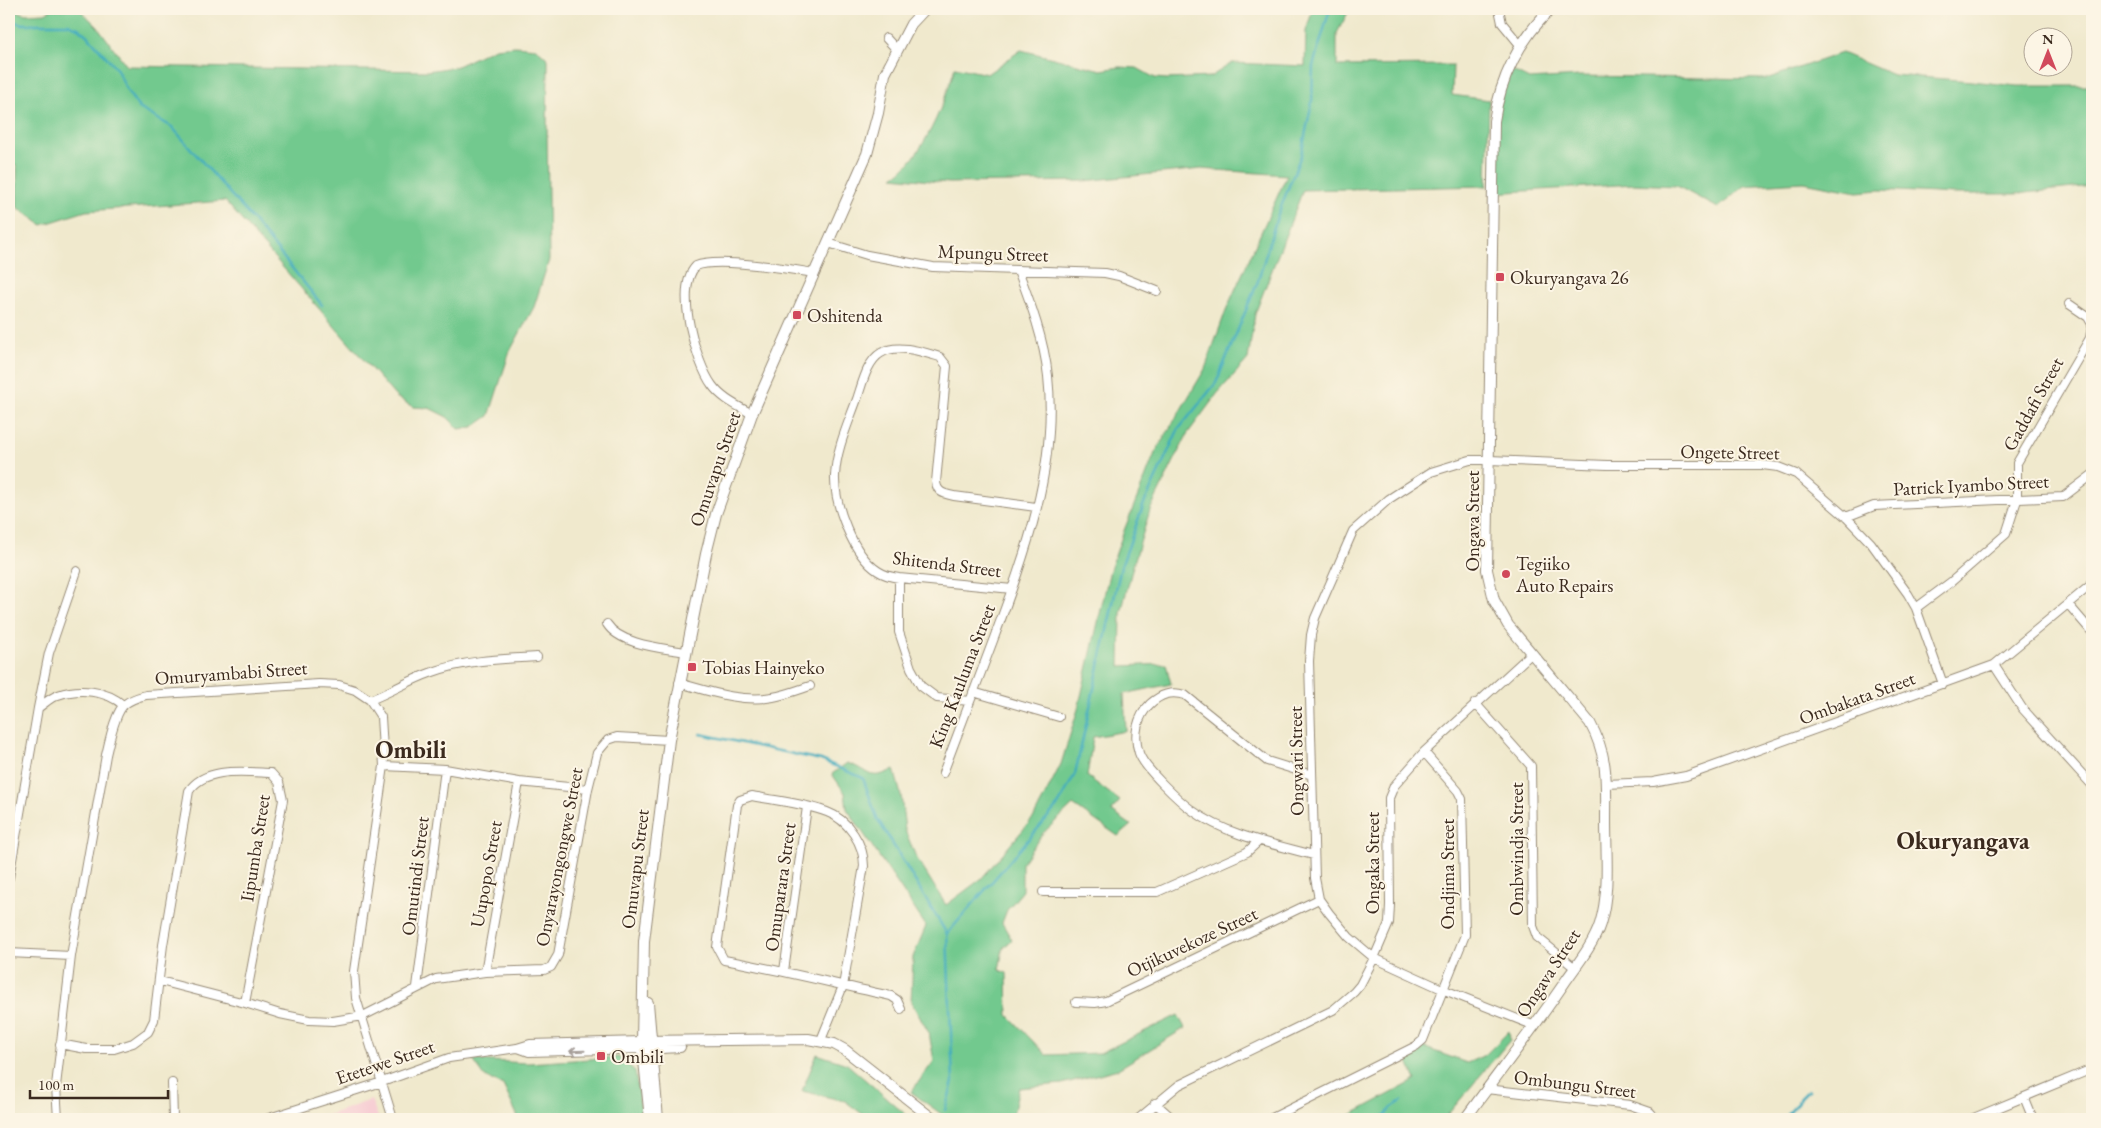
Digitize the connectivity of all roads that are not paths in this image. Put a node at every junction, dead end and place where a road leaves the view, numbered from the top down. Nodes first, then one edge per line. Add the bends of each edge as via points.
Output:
1 (925, 9) edge
2 (1499, 9) edge
3 (1551, 9) edge
4 (886, 38) dead end
5 (1521, 46) junction
6 (897, 50) junction
7 (828, 243) junction
8 (1018, 270) junction
9 (814, 273) junction
10 (1157, 291) dead end
11 (2069, 304) dead end
12 (2092, 325) edge
13 (752, 414) junction
14 (1489, 460) junction
15 (2092, 475) edge
16 (2017, 500) junction
17 (1036, 507) junction
18 (1846, 517) junction
19 (77, 571) dead end
20 (899, 578) junction
21 (2092, 584) edge
22 (1012, 589) junction
23 (2068, 604) junction
24 (1916, 608) junction
25 (608, 624) dead end
26 (2092, 632) edge
27 (686, 652) junction
28 (1532, 653) junction
29 (537, 657) dead end
30 (1994, 665) junction
31 (679, 683) junction
32 (1943, 684) junction
33 (810, 686) dead end
34 (973, 692) junction
35 (370, 700) junction
36 (970, 701) junction
37 (1475, 703) junction
38 (123, 705) junction
39 (38, 708) junction
40 (1059, 717) dead end
41 (669, 740) junction
42 (1424, 752) junction
43 (384, 766) junction
44 (445, 769) junction
45 (942, 773) dead end
46 (1312, 775) junction
47 (519, 782) junction
48 (1606, 784) junction
49 (2092, 785) edge
50 (588, 790) junction
51 (807, 807) junction
52 (1259, 841) junction
53 (1314, 855) junction
54 (9, 878) edge
55 (1043, 892) dead end
56 (1319, 899) junction
57 (9, 953) edge
58 (71, 956) junction
59 (1374, 958) junction
60 (1575, 968) junction
61 (784, 971) junction
62 (485, 972) junction
63 (160, 981) junction
64 (843, 986) junction
65 (417, 988) junction
66 (1442, 990) junction
67 (1076, 1002) dead end
68 (246, 1003) junction
69 (901, 1009) dead end
70 (363, 1016) junction
71 (1535, 1026) junction
72 (822, 1040) junction
73 (60, 1044) junction
74 (647, 1045) junction
75 (2092, 1068) edge
76 (382, 1082) junction
77 (172, 1083) dead end
78 (1486, 1089) junction
79 (2024, 1097) junction
80 (1155, 1103) junction
81 (58, 1119) edge
82 (173, 1119) edge
83 (266, 1119) edge
84 (392, 1119) edge
85 (650, 1119) edge
86 (658, 1119) edge
87 (933, 1119) edge
88 (1138, 1119) edge
89 (1173, 1119) edge
90 (1270, 1119) edge
91 (1465, 1119) edge
92 (1656, 1119) edge
93 (1971, 1119) edge
94 (2033, 1119) edge

1 - 6 street, Omuvapu Street via 911,24
2 - 5 street via 1502,23
3 - 5 street, Ongava Street
4 - 6 street
5 - 14 street, Ongava Street via 1505,78 1494,122
6 - 7 street, Omuvapu Street via 885,74 867,154
7 - 8 street, Mpungu Street via 900,263
7 - 9 street, Omuvapu Street
8 - 10 street, Mpungu Street via 1105,273
8 - 17 street, King Kauluma Street via 1031,304 1048,377 1049,429
9 - 13 street, Omuvapu Street
9 - 13 street via 713,262 696,266 689,276 689,325 696,352 712,385 729,402
11 - 12 street, Gaddafi Street via 2088,317
12 - 16 street, Gaddafi Street via 2090,338 2017,463
13 - 27 street, Omuvapu Street via 716,514
14 - 18 street, Ongete Street via 1607,466 1778,466 1796,474
14 - 28 street, Ongava Street via 1487,570 1494,600 1508,625
14 - 46 street, Ongwari Street via 1470,460 1432,472 1390,500 1354,531 1314,618 1311,635
15 - 16 street, Patrick Iyambo Street via 2063,497
16 - 18 street, Patrick Iyambo Street via 1874,506
16 - 24 street, Gaddafi Street via 2006,534 1952,582
17 - 20 street, Shitenda Street via 942,493 936,482 947,366 940,357 910,350 890,349 880,353 872,361 863,380 842,444 835,475 836,491 846,527 870,564 878,571
17 - 22 street, King Kauluma Street via 1033,529
18 - 24 street, Ongete Street via 1886,562
19 - 39 street via 49,653
20 - 22 street, Shitenda Street
20 - 36 street via 898,632 921,686 937,698
21 - 23 street, Ombakata Street
22 - 34 street, King Kauluma Street
23 - 26 street
23 - 30 street, Ombakata Street
24 - 32 street, Ongete Street
25 - 27 street via 620,636
27 - 31 street, Omuvapu Street
28 - 37 street, Ongaka Street
28 - 48 street, Ongava Street via 1590,723 1605,759
29 - 35 street via 466,662 429,673
30 - 32 street, Ombakata Street
30 - 49 street via 2022,708
31 - 33 street via 750,698 771,698
31 - 41 street, Omuvapu Street
32 - 48 street, Ombakata Street via 1686,776 1652,782
34 - 36 street, King Kauluma Street
34 - 40 street
35 - 38 street, Omuryambabi Street via 347,687 319,684 146,695
35 - 43 street via 381,717
36 - 45 street, King Kauluma Street
37 - 42 street, Ongaka Street
37 - 60 street, Ombwindja Street via 1531,766 1533,926 1537,937
38 - 39 street via 111,696 91,692 56,695
38 - 58 street via 106,755
39 - 54 street
41 - 50 street, Onyarayongongwe Street via 626,737 608,740 597,753
41 - 74 street, Omuvapu Street via 644,941
42 - 59 street, Ongaka Street via 1394,786 1389,798 1389,923
42 - 66 street, Ondjima Street via 1458,791 1463,808 1465,935
43 - 44 street
43 - 70 street via 354,971 356,998
44 - 47 street
44 - 65 street, Omutindi Street
46 - 52 street via 1267,761 1185,695 1160,696 1140,716 1138,753 1170,790 1194,812
46 - 53 street, Ongwari Street
47 - 50 street
47 - 62 street, Uupopo Street
48 - 60 street, Ongava Street via 1605,896 1600,924
50 - 62 street, Onyarayongongwe Street via 558,955 551,967 544,970
51 - 61 street, Omuparara Street
51 - 61 street via 752,796 740,800 717,947 724,960
51 - 64 street via 829,813 842,822 856,836 864,853
52 - 53 street
52 - 55 street via 1246,852 1157,892
53 - 56 street, Ongwari Street
56 - 59 street, Ongwari Street via 1348,937
56 - 67 street, Otjikuvekoze Street via 1106,1000
57 - 58 street
58 - 73 street
59 - 66 street, Ongwari Street
59 - 80 street, Ongaka Street via 1354,992 1333,1010 1179,1085
60 - 71 street, Ongava Street
61 - 64 street
62 - 65 street, Onyarayongongwe Street via 436,979
63 - 68 street
63 - 68 street, Iipumba Street via 165,928 189,791 193,785 214,775 271,773 279,782 283,800
63 - 73 street, Iipumba Street via 154,1020 141,1039 114,1049
64 - 69 street via 891,996
64 - 72 street
65 - 70 street, Onyarayongongwe Street
66 - 71 street, Ongwari Street
66 - 90 street, Ondjima Street via 1423,1040 1416,1046
68 - 70 street, Onyarayongongwe Street via 309,1020 333,1021
70 - 76 street
71 - 78 street, Ongava Street
72 - 74 street, Etetewe Street via 725,1041 710,1046
72 - 87 street, Etetewe Street via 845,1050
73 - 81 street via 56,1086
74 - 76 street, Etetewe Street via 529,1052 518,1048 449,1058
74 - 85 street, Omuvapu Street
74 - 86 street, Omuvapu Street
75 - 79 street
76 - 83 street, Etetewe Street
76 - 84 street
77 - 82 street
78 - 91 street, Ongava Street
78 - 92 street, Ombungu Street via 1630,1104 1650,1112
79 - 93 street
79 - 94 street
80 - 88 street, Ongaka Street
80 - 89 street

